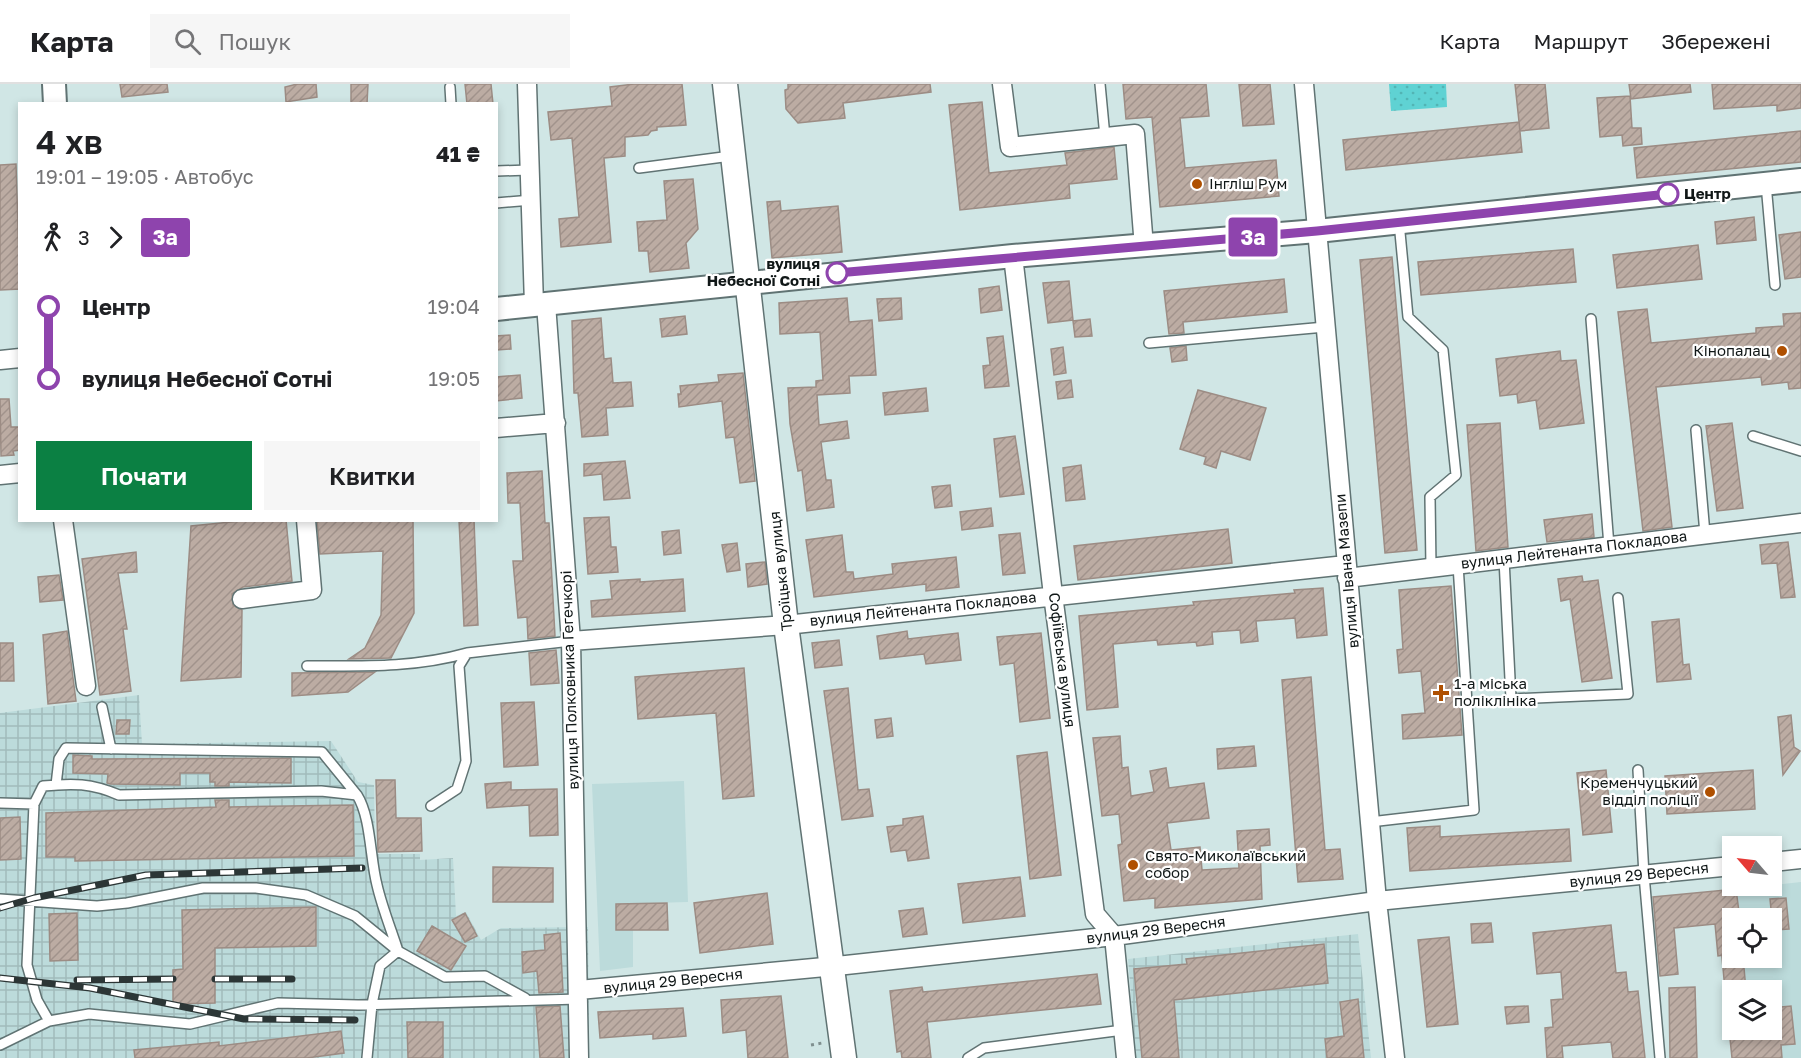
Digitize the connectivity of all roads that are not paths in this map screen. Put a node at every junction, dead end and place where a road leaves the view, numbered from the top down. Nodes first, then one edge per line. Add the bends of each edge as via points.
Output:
1 (54, 84) edge
2 (526, 84) edge
3 (725, 84) edge
4 (1002, 84) edge
5 (1100, 84) edge
6 (1304, 84) edge
7 (450, 87) dead end
8 (55, 102) edge
9 (451, 102) edge
10 (1106, 137) junction
11 (734, 156) junction
12 (639, 168) dead end
13 (530, 170) junction
14 (498, 171) edge
15 (1801, 180) edge
16 (1766, 184) junction
17 (532, 200) junction
18 (498, 202) edge
19 (1399, 222) junction
20 (1317, 231) junction
21 (1144, 247) junction
22 (1013, 256) junction
23 (749, 282) junction
24 (1775, 285) dead end
25 (540, 304) junction
26 (498, 309) edge
27 (1591, 319) dead end
28 (1325, 327) junction
29 (1149, 343) dead end
30 (18, 358) edge
31 (0, 360) edge
32 (556, 423) junction
33 (498, 428) edge
34 (1696, 430) dead end
35 (1753, 435) dead end
36 (1801, 451) edge
37 (18, 473) edge
38 (0, 475) edge
39 (63, 522) edge
40 (306, 522) edge
41 (1801, 523) edge
42 (1705, 534) junction
43 (1609, 546) junction
44 (1504, 559) junction
45 (1458, 565) junction
46 (1431, 568) junction
47 (1347, 571) junction
48 (1053, 595) junction
49 (1618, 598) dead end
50 (242, 599) dead end
51 (786, 625) junction
52 (571, 641) junction
53 (467, 653) junction
54 (306, 666) dead end
55 (86, 686) dead end
56 (102, 708) dead end
57 (111, 749) junction
58 (1638, 770) dead end
59 (56, 785) junction
60 (357, 795) junction
61 (0, 803) edge
62 (34, 804) junction
63 (431, 806) dead end
64 (1370, 822) junction
65 (1801, 859) edge
66 (1782, 861) edge
67 (1722, 867) edge
68 (1644, 874) junction
69 (0, 899) edge
70 (28, 900) junction
71 (1377, 901) junction
72 (1114, 936) junction
73 (398, 951) junction
74 (833, 966) junction
75 (579, 994) junction
76 (527, 999) junction
77 (372, 1004) junction
78 (49, 1021) junction
79 (1123, 1030) junction
80 (0, 1045) edge
81 (367, 1058) edge
82 (579, 1058) edge
83 (844, 1058) edge
84 (968, 1058) edge
85 (1125, 1058) edge
86 (1395, 1058) edge
87 (1660, 1058) edge

1 - 8 street
2 - 13 street, вулиця Полковника Гегечкорі
3 - 11 main road, Троїцька вулиця
4 - 10 street via 1010,147
5 - 10 lane
6 - 20 street, вулиця Івана Мазепи
7 - 9 lane
10 - 21 street via 1135,134
11 - 12 lane
11 - 23 main road, Троїцька вулиця
13 - 14 lane
13 - 17 street, вулиця Полковника Гегечкорі
15 - 16 street
16 - 19 street
16 - 24 lane
17 - 18 lane
17 - 25 street, вулиця Полковника Гегечкорі
19 - 20 street
19 - 46 lane via 1408,317 1443,350 1456,475 1430,497
20 - 21 street
20 - 28 street, вулиця Івана Мазепи
21 - 22 street
22 - 23 street
22 - 48 street, Софіївська вулиця
23 - 25 street
23 - 51 main road, Троїцька вулиця
25 - 26 street
25 - 32 street, вулиця Полковника Гегечкорі
27 - 43 lane
28 - 29 lane
28 - 47 street, вулиця Івана Мазепи
30 - 31 street
32 - 33 street
32 - 52 street, вулиця Полковника Гегечкорі
34 - 42 lane
35 - 36 lane
37 - 38 street
39 - 55 street
40 - 50 street via 312,590
41 - 42 street, вулиця Лейтенанта Покладова
42 - 43 street, вулиця Лейтенанта Покладова
43 - 44 street, вулиця Лейтенанта Покладова
44 - 45 street, вулиця Лейтенанта Покладова
44 - 49 lane via 1511,699 1628,694
45 - 46 street, вулиця Лейтенанта Покладова
45 - 64 lane via 1474,810
46 - 47 street, вулиця Лейтенанта Покладова
47 - 48 street, вулиця Лейтенанта Покладова
47 - 64 street, вулиця Івана Мазепи
48 - 51 street, вулиця Лейтенанта Покладова
48 - 72 street, Софіївська вулиця via 1095,914
51 - 52 street, вулиця Лейтенанта Покладова
51 - 74 main road, Троїцька вулиця
52 - 53 lane
52 - 75 street, вулиця Полковника Гегечкорі
53 - 54 lane via 434,662 393,666
53 - 63 lane via 459,666 466,761 457,789
56 - 57 lane
57 - 59 lane via 66,748 59,759
57 - 60 lane via 322,752
58 - 68 lane
59 - 60 lane via 96,785 119,795 321,791
59 - 62 lane via 43,786
60 - 73 lane via 366,809 377,886
61 - 62 lane
62 - 70 lane
64 - 71 street, вулиця Івана Мазепи
65 - 66 street
67 - 68 street, вулиця 29 Вересня
68 - 71 street, вулиця 29 Вересня
68 - 87 lane
69 - 70 lane
70 - 73 lane via 97,906 203,888 255,888 306,895 355,916
70 - 78 lane via 27,965 37,1000
71 - 72 street, вулиця 29 Вересня
71 - 86 street, вулиця Івана Мазепи
72 - 74 street, вулиця 29 Вересня
72 - 79 street
73 - 76 lane via 445,977 485,976
73 - 77 lane via 380,966
74 - 75 street, вулиця 29 Вересня
74 - 83 main road, Троїцька вулиця
75 - 76 lane
75 - 82 street, вулиця Полковника Гегечкорі
76 - 77 lane
77 - 78 lane via 278,1003 190,1024 88,1014
77 - 81 lane
78 - 80 lane
79 - 84 lane via 984,1048
79 - 85 street

